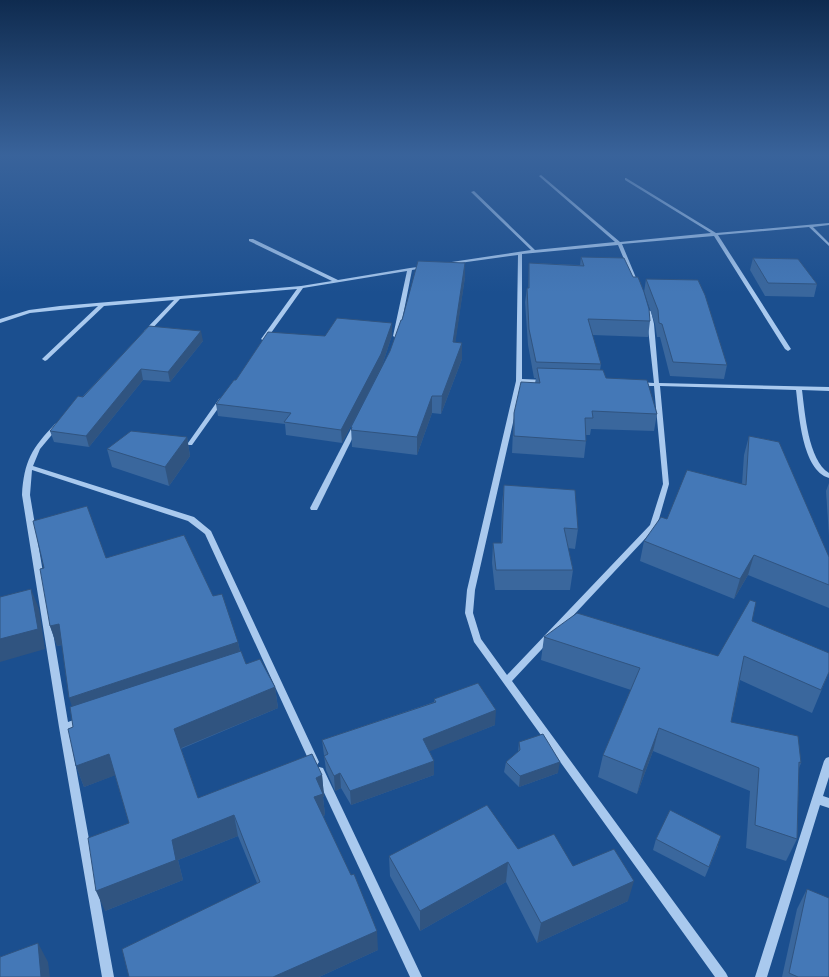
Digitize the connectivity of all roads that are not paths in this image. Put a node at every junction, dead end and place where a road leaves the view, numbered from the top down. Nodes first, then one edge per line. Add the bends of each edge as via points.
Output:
1 (483, 202) edge
2 (571, 202) edge
3 (663, 202) edge
4 (829, 224) edge
5 (810, 226) junction
6 (715, 234) junction
7 (251, 240) dead end
8 (619, 243) junction
9 (829, 245) edge
10 (534, 251) junction
11 (520, 253) junction
12 (439, 265) edge
13 (432, 266) edge
14 (410, 269) junction
15 (337, 281) junction
16 (301, 287) junction
17 (639, 289) edge
18 (179, 298) junction
19 (103, 304) junction
20 (646, 306) edge
21 (0, 321) edge
22 (141, 338) edge
23 (261, 343) edge
24 (394, 343) edge
25 (788, 349) dead end
26 (46, 359) dead end
27 (519, 381) junction
28 (550, 382) edge
29 (634, 384) edge
30 (657, 385) junction
31 (798, 389) junction
32 (829, 389) edge
33 (226, 394) edge
34 (65, 418) edge
35 (357, 424) edge
36 (190, 444) dead end
37 (29, 467) junction
38 (829, 476) edge
39 (314, 508) dead end
40 (507, 681) junction
41 (94, 717) edge
42 (64, 727) junction
43 (829, 761) edge
44 (817, 799) junction
45 (829, 803) edge
46 (108, 977) edge
47 (416, 977) edge
48 (722, 977) edge
49 (761, 977) edge

1 - 10 street
2 - 8 street
3 - 6 street
4 - 5 street
5 - 6 street
5 - 9 street
6 - 8 street
6 - 25 street
7 - 15 street
8 - 10 street
8 - 17 street
10 - 11 street
11 - 12 street
11 - 27 street
13 - 14 street
14 - 15 street
14 - 24 street
15 - 16 street
16 - 18 street
16 - 23 street
18 - 19 street
18 - 22 street
19 - 21 street via 29,312
19 - 26 street
20 - 30 street via 652,324
27 - 28 street
27 - 40 street via 471,590 469,613 477,640
29 - 30 street
30 - 31 street
30 - 40 street via 666,484 653,526
31 - 32 street
31 - 38 street via 811,455 816,466
33 - 36 street
34 - 37 street via 32,456
35 - 39 street
37 - 42 street via 26,475 26,495
37 - 47 street via 191,519 208,533 262,660
40 - 48 street
41 - 42 street
42 - 46 street
43 - 44 street
44 - 45 street
44 - 49 street

